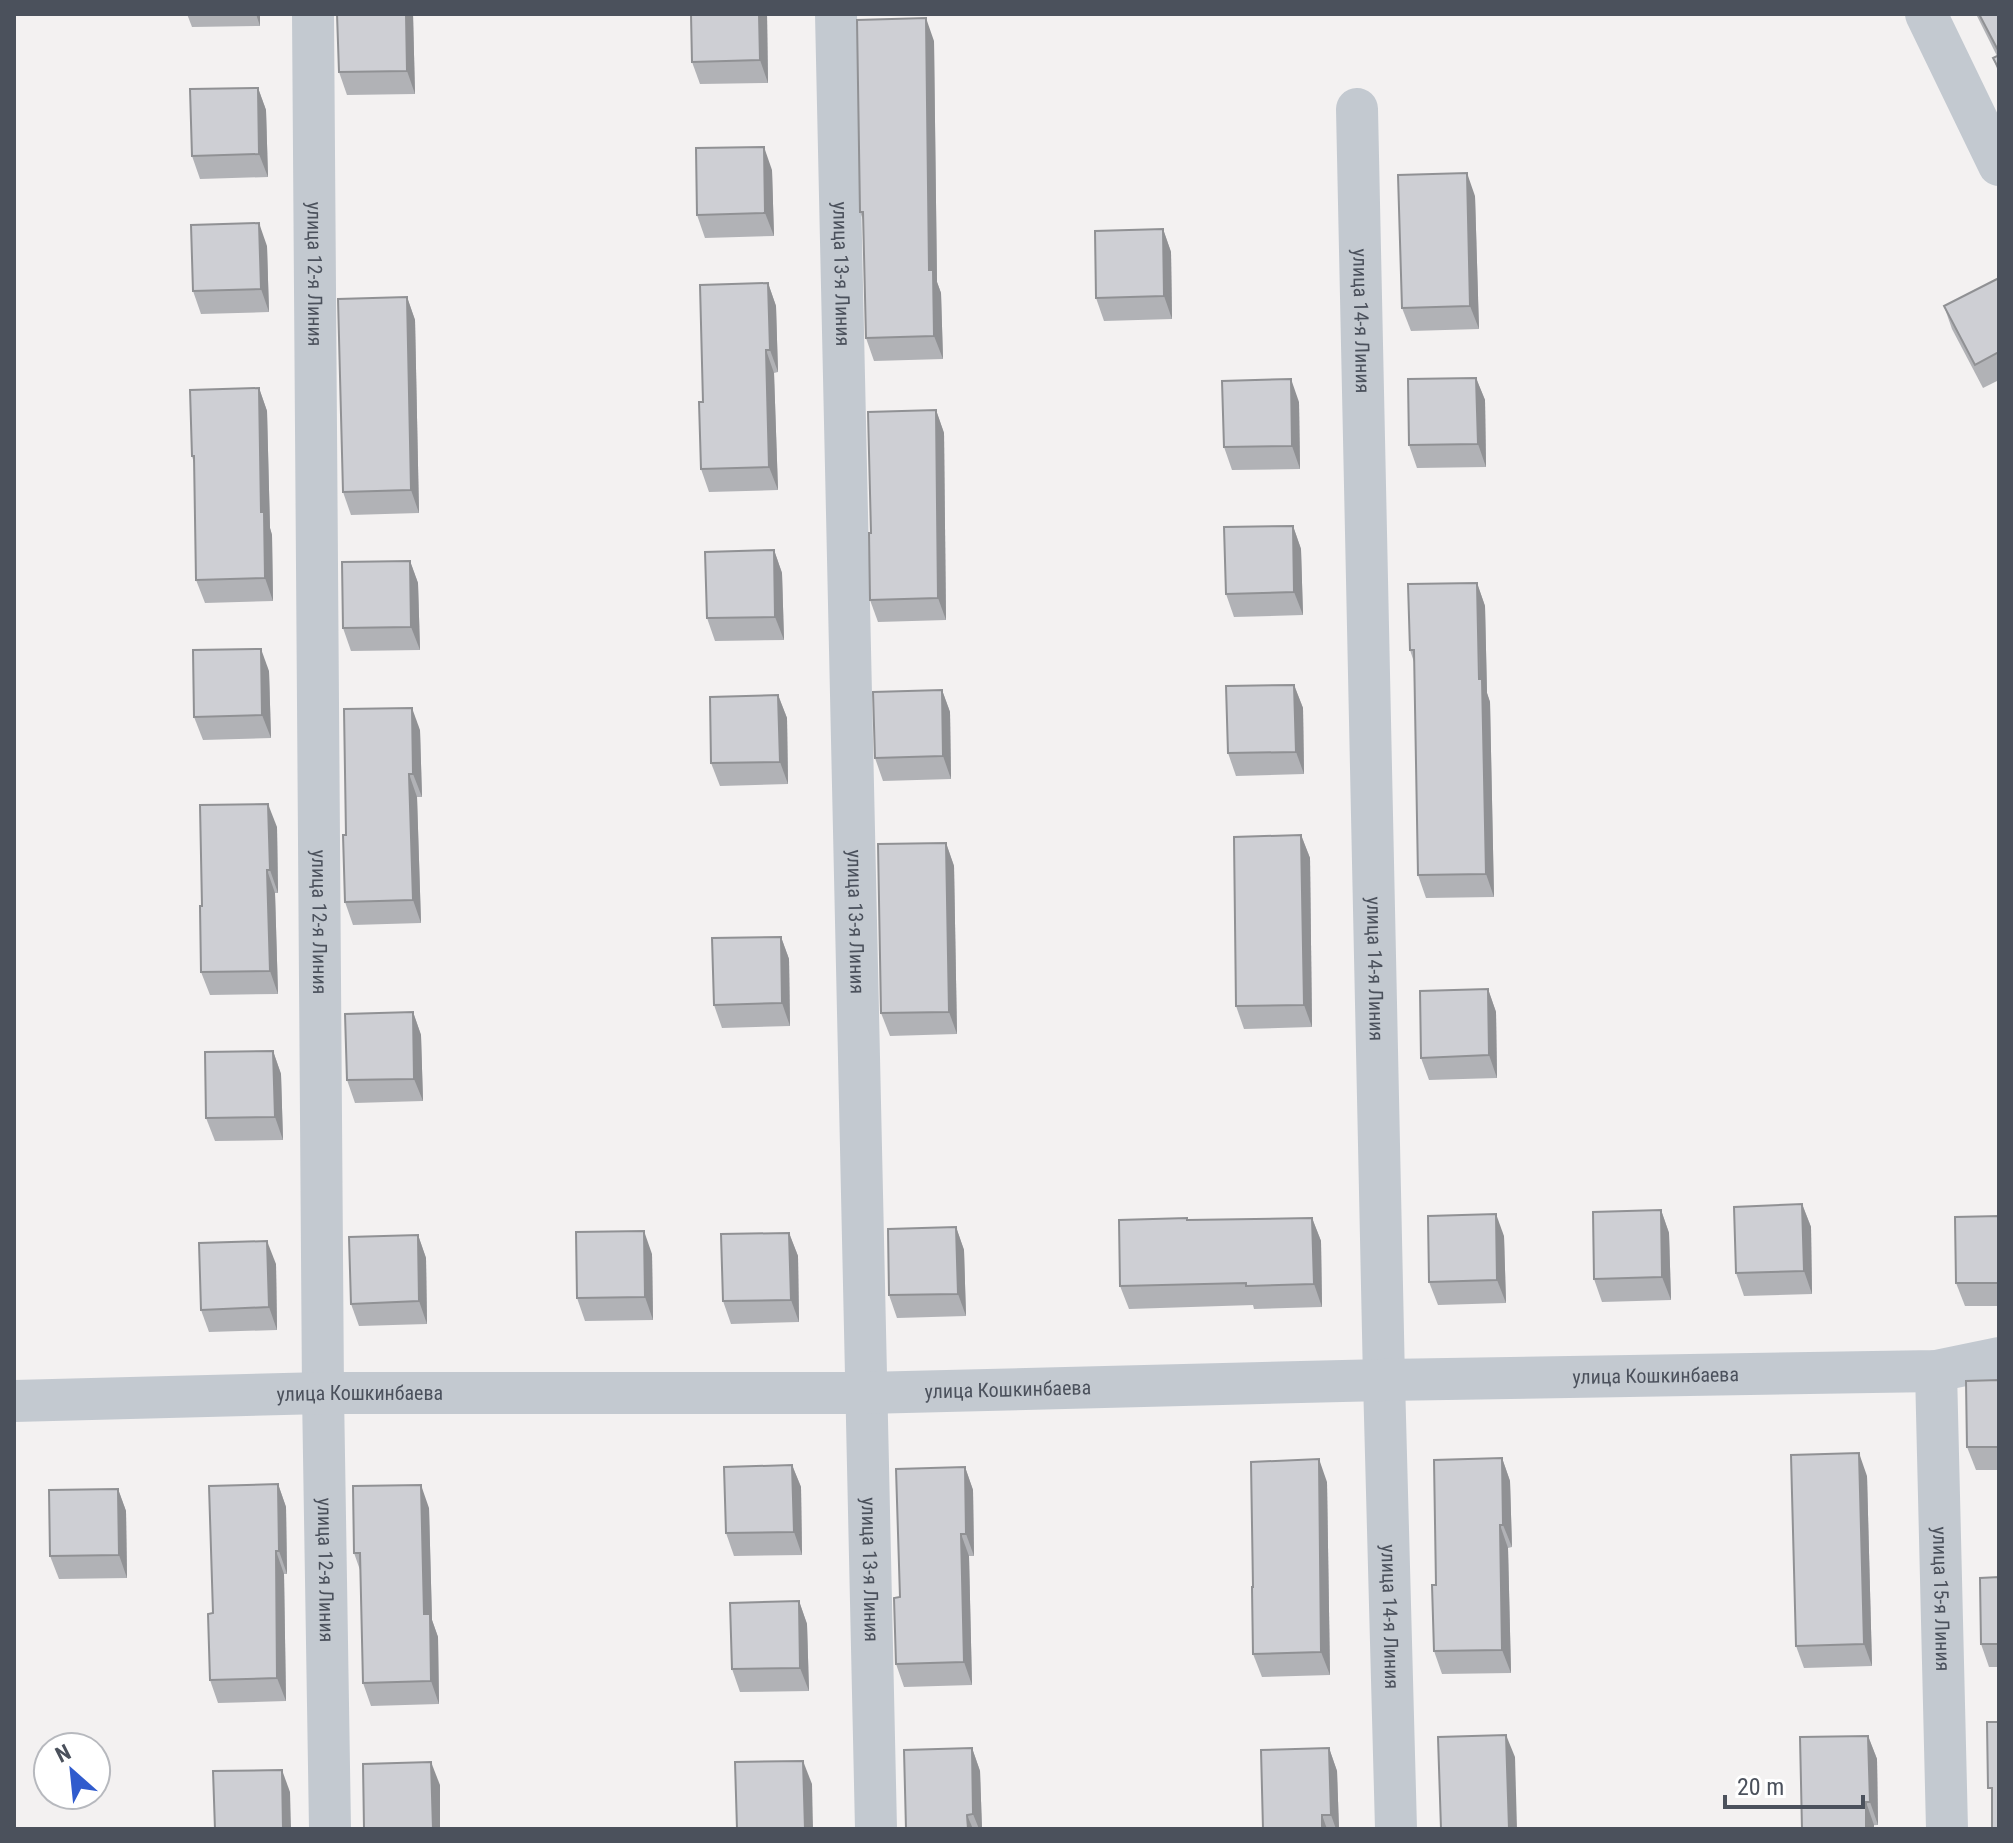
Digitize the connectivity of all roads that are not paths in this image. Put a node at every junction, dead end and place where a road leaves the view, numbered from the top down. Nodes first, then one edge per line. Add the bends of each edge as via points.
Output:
1 (313, 14) edge
2 (836, 14) edge
3 (1926, 14) edge
4 (1357, 109) dead end
5 (1999, 165) edge
6 (1999, 1358) edge
7 (1936, 1371) junction
8 (1384, 1380) junction
9 (323, 1393) junction
10 (865, 1393) junction
11 (14, 1401) edge
12 (330, 1829) edge
13 (876, 1829) edge
14 (1396, 1829) edge
15 (1947, 1829) edge

1 - 9 street, улица 12-я Линия
2 - 10 street, улица 13-я Линия
3 - 5 street
4 - 8 street, улица 14-я Линия
6 - 7 street, улица Кошкинбаева
7 - 8 street, улица Кошкинбаева
7 - 15 street, улица 15-я Линия
8 - 10 street, улица Кошкинбаева
8 - 14 street, улица 14-я Линия
9 - 10 street, улица Кошкинбаева
9 - 11 street, улица Кошкинбаева
9 - 12 street, улица 12-я Линия
10 - 13 street, улица 13-я Линия

